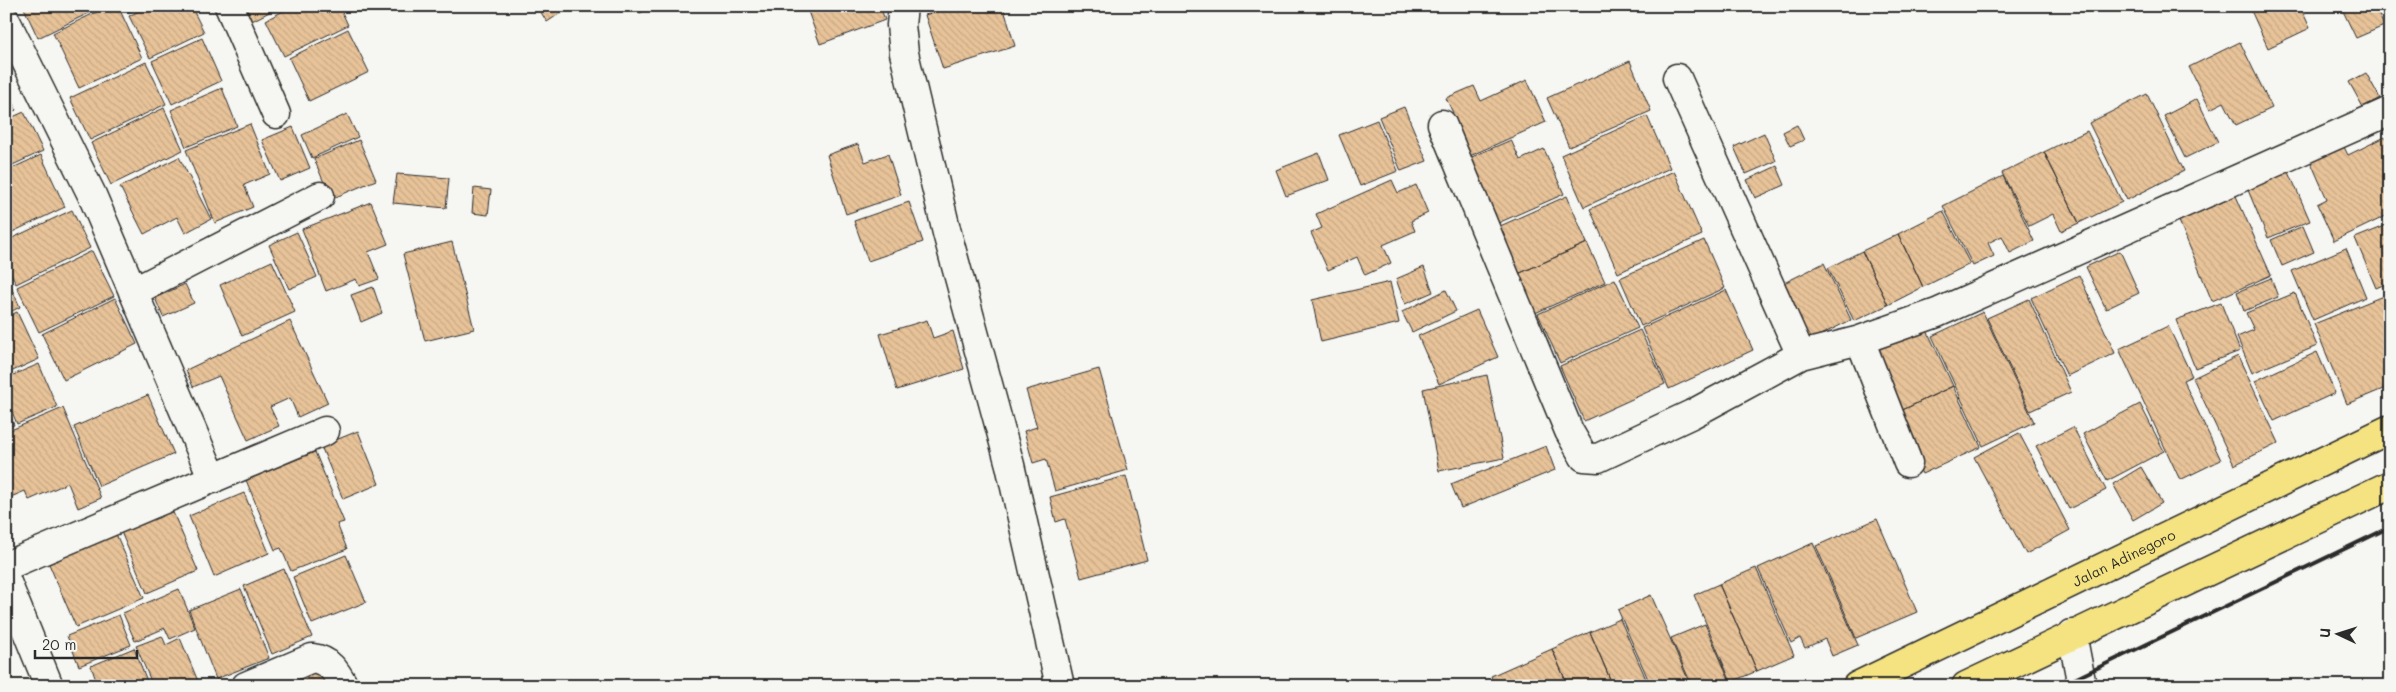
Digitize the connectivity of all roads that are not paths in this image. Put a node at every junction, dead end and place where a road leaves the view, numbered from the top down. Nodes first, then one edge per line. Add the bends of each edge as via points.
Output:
1 (229, 6) edge
2 (903, 6) edge
3 (6, 20) edge
4 (1677, 78) dead end
5 (2390, 112) edge
6 (276, 114) dead end
7 (1442, 124) dead end
8 (320, 196) dead end
9 (133, 292) junction
10 (1860, 340) junction
11 (1801, 355) junction
12 (2390, 429) edge
13 (325, 431) dead end
14 (1908, 463) dead end
15 (213, 479) junction
16 (2390, 485) edge
17 (6, 566) edge
18 (6, 580) edge
19 (2072, 634) junction
20 (49, 686) edge
21 (246, 686) edge
22 (344, 686) edge
23 (1060, 686) edge
24 (1857, 686) edge
25 (1966, 686) edge
26 (2082, 686) edge

1 - 6 street
2 - 23 street via 904,53 947,233 1010,465
3 - 9 street via 92,195
4 - 11 street
5 - 10 street via 1937,313
7 - 11 street via 1569,431 1584,457 1598,458 1692,414
8 - 9 street
9 - 15 street
10 - 11 street
10 - 14 street
12 - 24 highway, Jalan Adinegoro
13 - 15 street
15 - 17 street
16 - 19 highway
18 - 20 street
19 - 25 highway
19 - 26 street
21 - 22 street via 312,658 322,659 336,671

